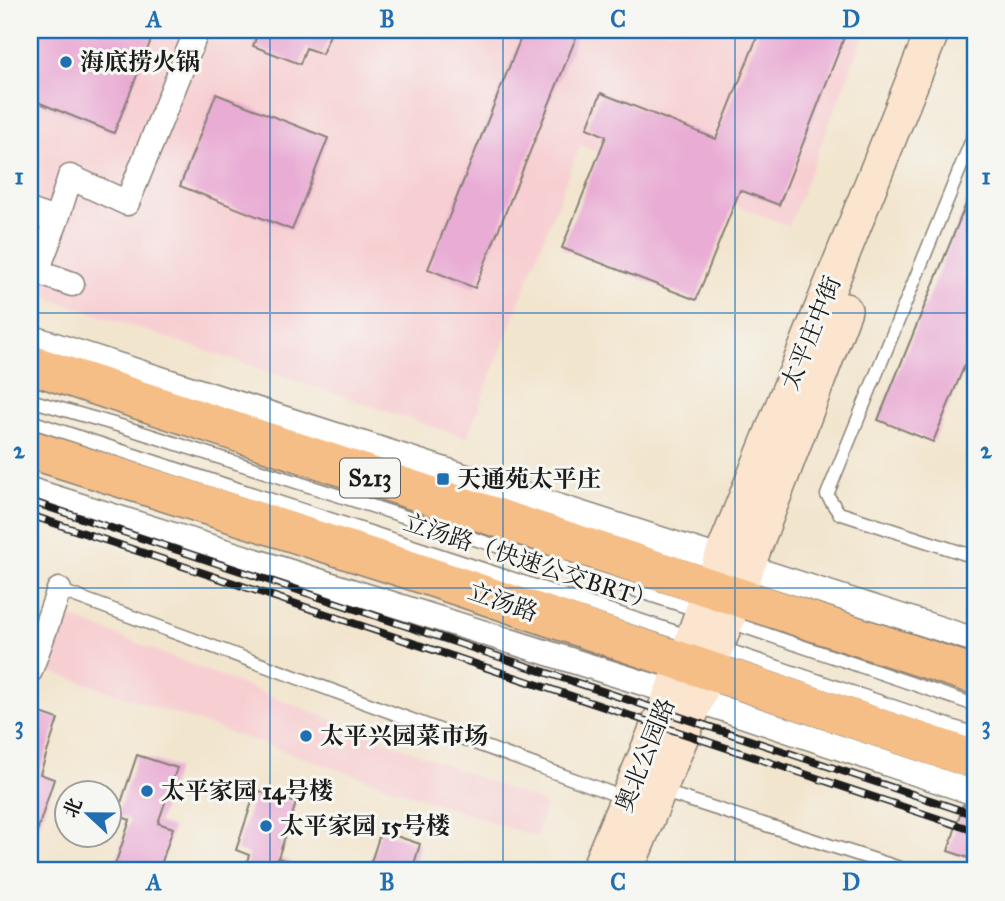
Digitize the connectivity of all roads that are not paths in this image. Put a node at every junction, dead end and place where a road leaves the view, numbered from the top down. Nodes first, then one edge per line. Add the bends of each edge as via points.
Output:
1 (197, 30) edge
2 (933, 30) edge
3 (954, 30) edge
4 (975, 132) edge
5 (30, 211) edge
6 (56, 221) junction
7 (33, 270) edge
8 (72, 284) dead end
9 (30, 337) edge
10 (30, 364) edge
11 (30, 400) edge
12 (30, 421) edge
13 (30, 449) edge
14 (30, 490) edge
15 (975, 557) edge
16 (59, 590) joint
17 (709, 629) junction
18 (975, 640) edge
19 (30, 671) edge
20 (975, 675) edge
21 (975, 705) edge
22 (975, 734) edge
23 (975, 760) edge
24 (975, 793) edge
25 (647, 799) junction
26 (597, 871) edge
27 (626, 871) edge
28 (909, 871) edge

1 - 6 street via 127,202 70,177
2 - 17 main road, 太平庄中街
3 - 17 main road, 太平庄中街
4 - 15 lane via 827,495 839,513
5 - 6 street
6 - 7 street
7 - 8 street
9 - 17 street, 立汤路 / S213
10 - 17 main road, 立汤路 / S213 via 432,498
11 - 17 lane, 立汤路（快速公交BRT） via 124,427
12 - 17 lane, 立汤路（快速公交BRT）
13 - 17 main road, 立汤路 / S213 via 410,570
14 - 17 street, 立汤路 / S213
16 - 19 street
16 - 25 lane
17 - 18 street, 立汤路 / S213
17 - 20 main road, 立汤路 / S213
17 - 21 lane, 立汤路（快速公交BRT）
17 - 22 lane, 立汤路（快速公交BRT）
17 - 23 main road, 立汤路 / S213
17 - 24 street, 立汤路 / S213
17 - 25 main road, 奥北公园路
25 - 26 main road, 奥北公园路
25 - 27 main road, 奥北公园路
25 - 28 lane

